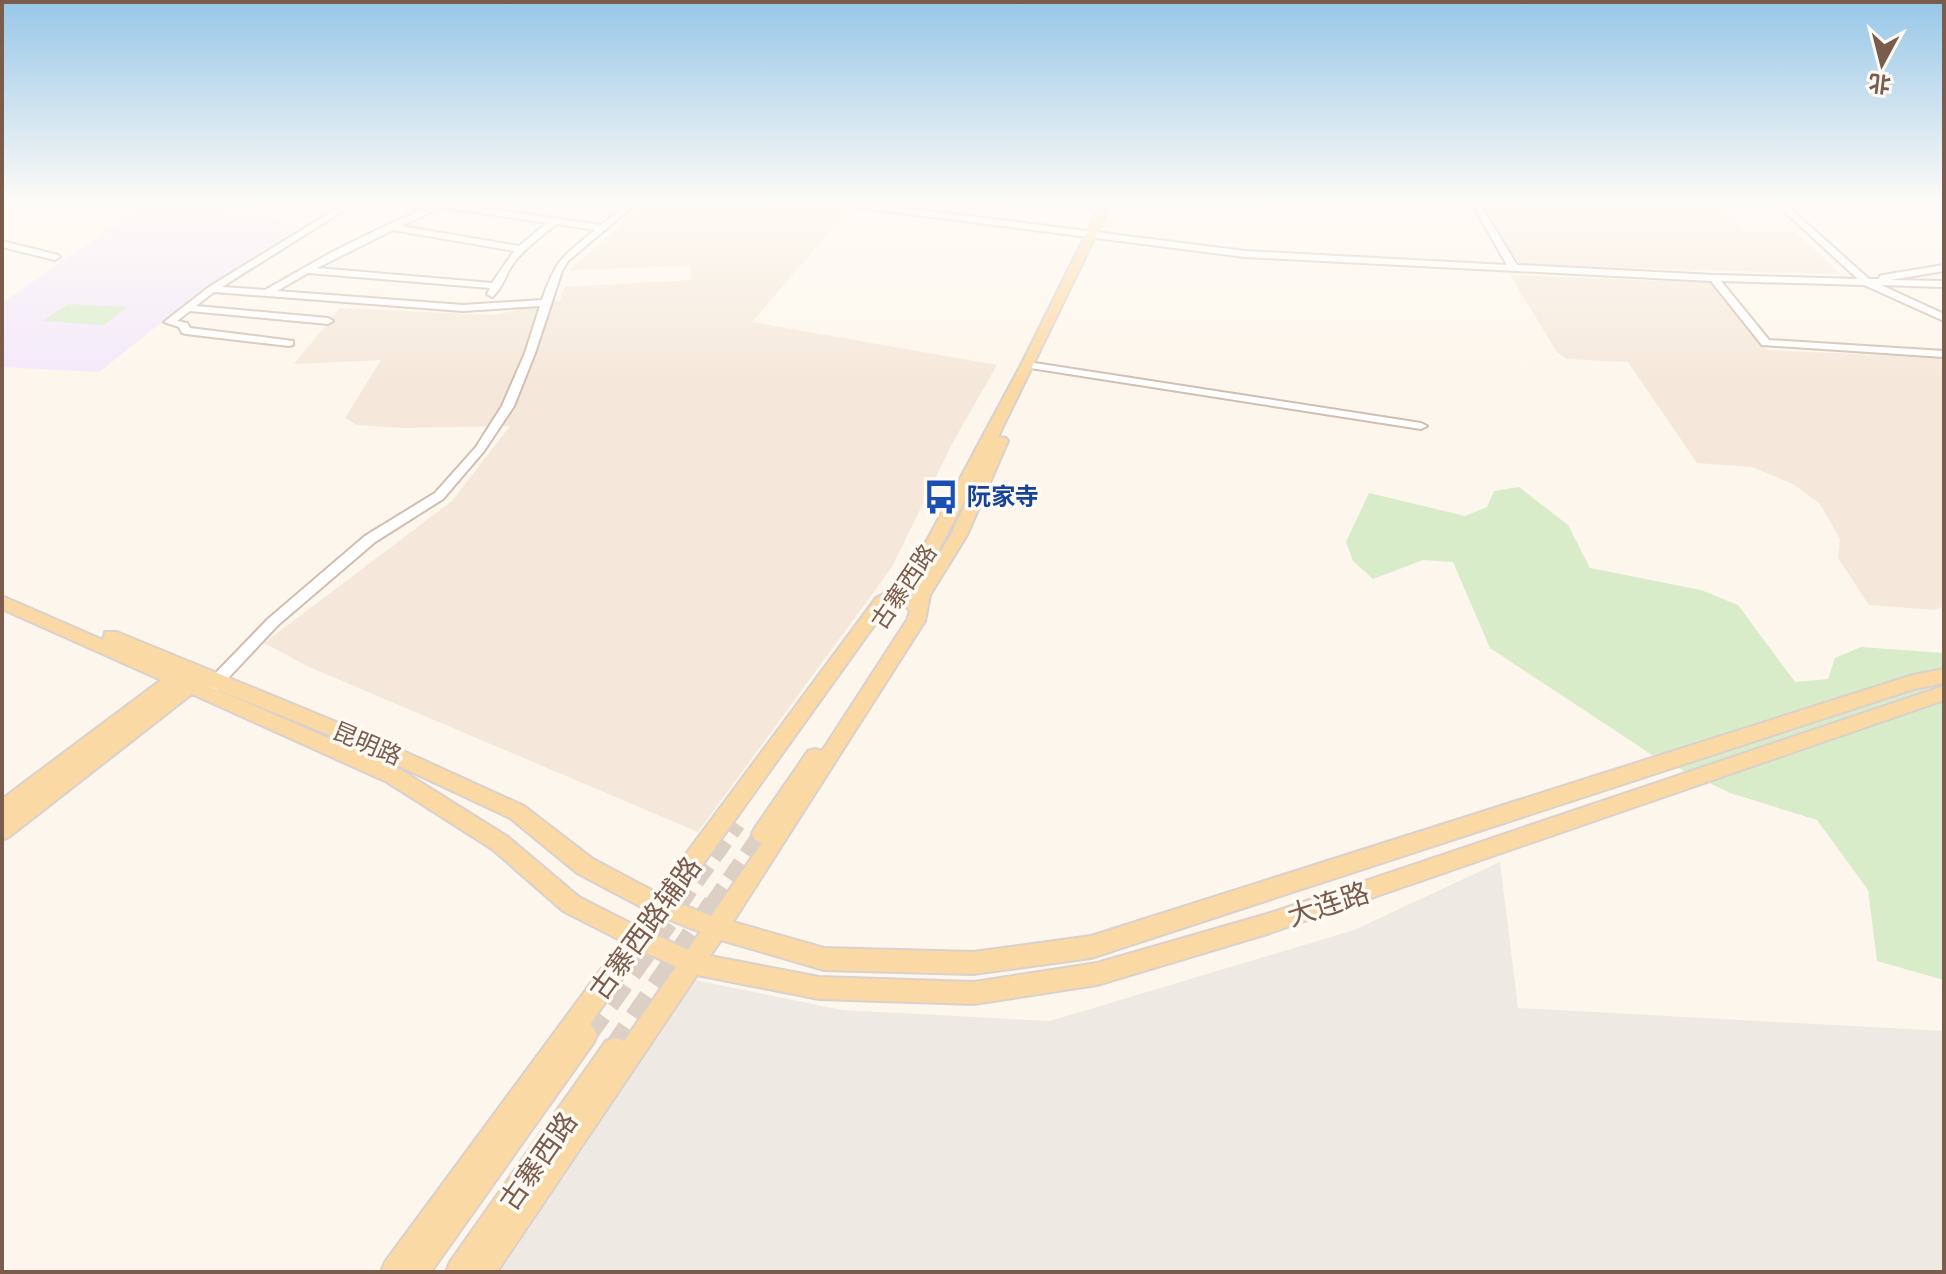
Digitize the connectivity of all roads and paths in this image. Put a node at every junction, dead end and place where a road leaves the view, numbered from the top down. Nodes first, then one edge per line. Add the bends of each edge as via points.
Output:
1 (253, 263) edge
2 (318, 263) edge
3 (506, 263) edge
4 (563, 263) edge
5 (1079, 263) edge
6 (1440, 263) edge
7 (1511, 263) edge
8 (1846, 263) edge
9 (1513, 267) junction
10 (1944, 268) edge
11 (306, 270) junction
12 (1714, 278) junction
13 (1868, 283) junction
14 (1944, 284) edge
15 (496, 286) junction
16 (212, 289) junction
17 (266, 293) junction
18 (547, 303) junction
19 (487, 306) junction
20 (189, 308) junction
21 (1944, 318) edge
22 (328, 321) dead end
23 (289, 343) dead end
24 (1944, 354) edge
25 (1031, 365) junction
26 (1421, 426) dead end
27 (2, 590) edge
28 (912, 594) junction
29 (2, 602) edge
30 (1944, 676) edge
31 (196, 681) junction
32 (1944, 693) edge
33 (2, 811) edge
34 (736, 823) tunnel mouth
35 (2, 831) edge
36 (763, 834) tunnel mouth
37 (662, 907) junction
38 (716, 928) junction
39 (638, 938) junction
40 (692, 963) junction
41 (585, 1034) tunnel mouth
42 (615, 1050) tunnel mouth
43 (395, 1272) edge
44 (414, 1272) edge
45 (460, 1272) edge
46 (480, 1272) edge

1 - 16 street
2 - 11 street
3 - 15 street
4 - 18 street
5 - 25 main road, 古寨西路
6 - 9 street
7 - 9 street
8 - 13 street
9 - 12 street
10 - 13 street
11 - 15 street
11 - 17 street
12 - 13 street
12 - 24 street via 1766,343
13 - 14 street
13 - 21 street
15 - 19 street
16 - 17 street
16 - 20 street
17 - 19 street
18 - 19 street
18 - 31 street via 508,406 439,496 370,539
20 - 22 street
20 - 23 street via 169,322 186,331
25 - 26 street
25 - 28 main road, 古寨西路 via 959,535
27 - 31 main road, 昆明路
28 - 34 main road, 古寨西路
28 - 36 main road, 古寨西路
28 - 37 main road, 古寨西路辅路 via 882,602
28 - 38 main road via 916,621
29 - 31 main road, 昆明路
30 - 38 main road, 大连路 via 1103,944 973,963 824,959
31 - 33 main road
31 - 35 main road
31 - 37 main road, 昆明路 via 361,740 517,812 585,866
31 - 39 main road, 昆明路 via 394,776 500,843 571,904
32 - 40 main road, 大连路 via 1267,924 1097,974 974,993 819,988
37 - 38 main road, 昆明路
37 - 39 main road, 古寨西路辅路
38 - 40 main road
39 - 40 main road, 昆明路
39 - 43 main road, 古寨西路辅路
40 - 46 main road
41 - 44 main road
42 - 45 main road, 古寨西路

